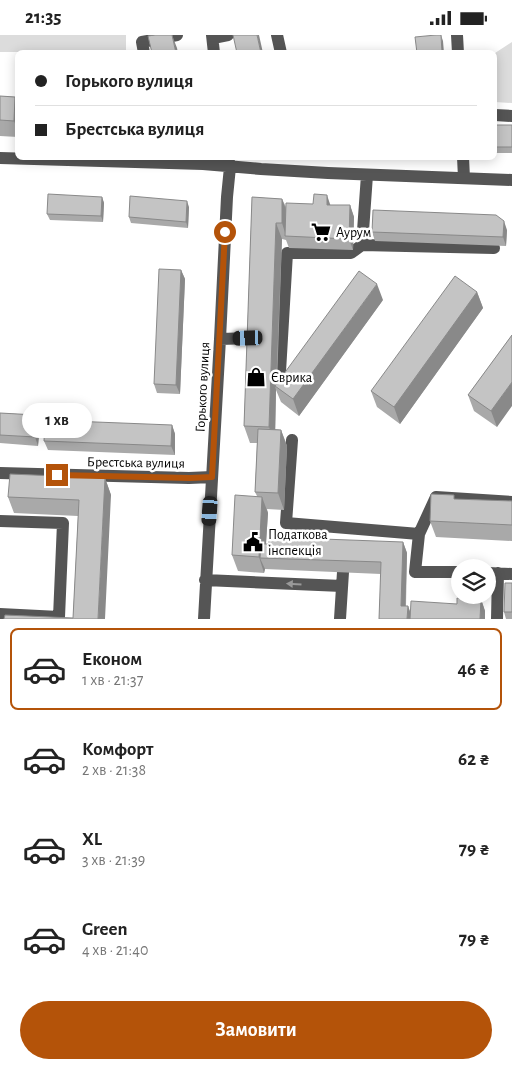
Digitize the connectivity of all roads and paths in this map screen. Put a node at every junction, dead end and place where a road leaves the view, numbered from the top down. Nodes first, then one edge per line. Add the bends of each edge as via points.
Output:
1 (177, 35) edge
2 (228, 35) edge
3 (277, 35) edge
4 (457, 35) edge
5 (212, 37) edge
6 (143, 50) edge
7 (214, 50) edge
8 (280, 50) edge
9 (458, 50) edge
10 (497, 115) edge
11 (512, 116) edge
12 (0, 158) edge
13 (15, 158) edge
14 (120, 160) edge
15 (463, 160) edge
16 (229, 162) edge
17 (367, 175) junction
18 (464, 178) junction
19 (512, 180) edge
20 (362, 245) junction
21 (494, 247) edge
22 (253, 338) edge
23 (220, 339) junction
24 (280, 372) dead end
25 (292, 440) dead end
26 (0, 473) edge
27 (212, 477) junction
28 (512, 502) edge
29 (0, 521) edge
30 (342, 527) junction
31 (419, 534) junction
32 (343, 543) edge
33 (343, 572) edge
34 (451, 572) edge
35 (496, 573) edge
36 (512, 574) edge
37 (205, 579) junction
38 (342, 586) junction
39 (496, 604) edge
40 (0, 614) edge
41 (204, 619) edge
42 (340, 619) edge
43 (497, 619) edge

1 - 6 street via 142,42
2 - 5 street
3 - 8 street
4 - 9 street
5 - 7 street
10 - 11 street
12 - 13 street
14 - 16 street
15 - 18 street
16 - 17 street
16 - 23 street, Горького вулиця
17 - 18 street
17 - 20 street
18 - 19 street
20 - 21 street
20 - 24 street via 351,253 287,253
22 - 23 street
23 - 27 street, Горького вулиця
25 - 30 street via 286,523
26 - 27 street, Брестська вулиця
27 - 37 street, Горького вулиця
28 - 31 street via 436,497
29 - 40 street via 63,523 59,617
30 - 31 street
30 - 32 street
31 - 34 street via 415,571
33 - 38 street
35 - 36 street
38 -> 37 street
37 - 41 street, Горького вулиця
38 - 42 street
39 - 43 street

